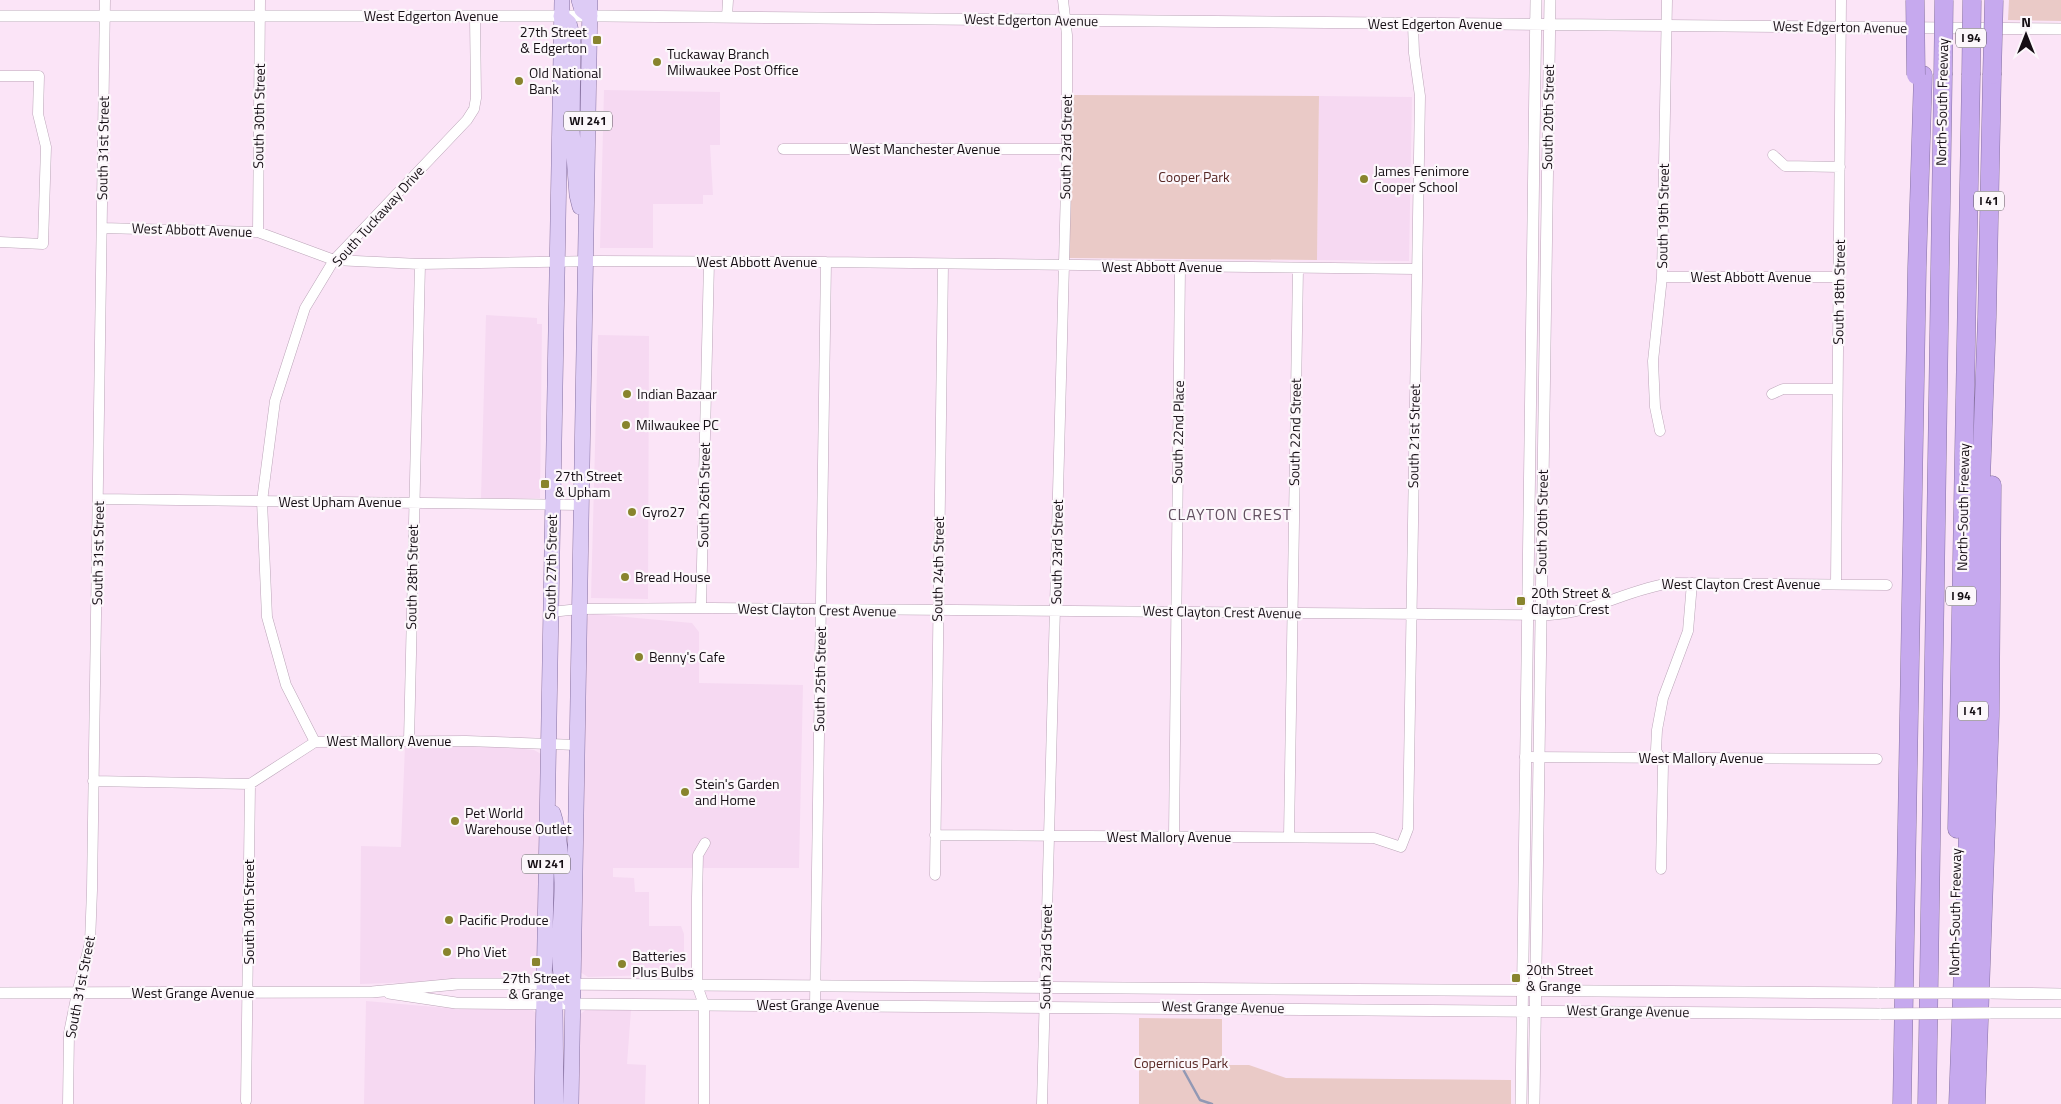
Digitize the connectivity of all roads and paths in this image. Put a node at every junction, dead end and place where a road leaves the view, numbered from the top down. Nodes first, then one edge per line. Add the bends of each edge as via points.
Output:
1 (104, 0) edge
2 (260, 0) edge
3 (562, 0) edge
4 (579, 0) edge
5 (590, 0) edge
6 (728, 0) edge
7 (1063, 0) edge
8 (1536, 0) edge
9 (1550, 0) edge
10 (1667, 0) edge
11 (1841, 0) edge
12 (1915, 0) edge
13 (1924, 0) edge
14 (1944, 0) edge
15 (1972, 0) edge
16 (1994, 0) edge
17 (0, 16) edge
18 (105, 16) junction
19 (261, 16) junction
20 (475, 16) junction
21 (561, 16) junction
22 (590, 16) junction
23 (728, 17) junction
24 (1064, 20) junction
25 (1413, 24) junction
26 (1536, 24) junction
27 (1550, 24) junction
28 (1666, 25) junction
29 (1842, 27) junction
30 (2061, 29) edge
31 (1920, 75) junction
32 (0, 76) edge
33 (783, 149) dead end
34 (1067, 149) junction
35 (1773, 155) dead end
36 (1840, 168) junction
37 (586, 225) junction
38 (102, 228) junction
39 (258, 232) junction
40 (0, 242) edge
41 (334, 260) junction
42 (585, 262) junction
43 (709, 262) junction
44 (826, 262) junction
45 (557, 263) junction
46 (420, 264) junction
47 (943, 264) junction
48 (1063, 266) junction
49 (1180, 267) junction
50 (1298, 268) junction
51 (1416, 269) junction
52 (1662, 277) junction
53 (1839, 277) junction
54 (1987, 317) junction
55 (1837, 389) junction
56 (1772, 394) dead end
57 (1660, 431) dead end
58 (99, 499) junction
59 (262, 501) junction
60 (414, 502) junction
61 (552, 504) junction
62 (581, 505) junction
63 (1692, 583) junction
64 (1836, 584) junction
65 (1887, 585) dead end
66 (701, 608) junction
67 (579, 609) junction
68 (821, 610) junction
69 (1056, 610) junction
70 (938, 611) junction
71 (1175, 611) junction
72 (551, 612) junction
73 (1292, 613) junction
74 (1412, 613) junction
75 (1527, 615) junction
76 (1541, 615) junction
77 (409, 741) junction
78 (315, 742) junction
79 (548, 744) junction
80 (577, 745) junction
81 (1525, 757) junction
82 (1539, 757) junction
83 (1660, 758) junction
84 (1877, 759) dead end
85 (93, 780) junction
86 (250, 784) junction
87 (548, 796) junction
88 (935, 835) junction
89 (1049, 836) junction
90 (1174, 837) junction
91 (1289, 837) junction
92 (705, 843) dead end
93 (1401, 847) joint
94 (1661, 869) dead end
95 (935, 875) dead end
96 (1904, 938) junction
97 (457, 984) junction
98 (544, 984) junction
99 (567, 984) junction
100 (627, 984) junction
101 (697, 985) junction
102 (815, 986) junction
103 (990, 987) junction
104 (1044, 987) junction
105 (1095, 988) junction
106 (1286, 989) junction
107 (1471, 990) junction
108 (1522, 991) junction
109 (1536, 991) junction
110 (1592, 991) junction
111 (0, 992) edge
112 (386, 992) junction
113 (77, 993) junction
114 (248, 993) junction
115 (1806, 993) junction
116 (2061, 994) edge
117 (456, 1003) junction
118 (550, 1003) junction
119 (572, 1003) junction
120 (626, 1004) junction
121 (704, 1005) junction
122 (815, 1005) junction
123 (988, 1006) junction
124 (1044, 1006) junction
125 (1094, 1006) junction
126 (1286, 1008) junction
127 (1471, 1010) junction
128 (1522, 1010) junction
129 (1535, 1010) junction
130 (1592, 1011) junction
131 (1806, 1013) junction
132 (2061, 1013) edge
133 (246, 1101) dead end
134 (68, 1104) edge
135 (542, 1104) edge
136 (556, 1104) edge
137 (571, 1104) edge
138 (704, 1104) edge
139 (1042, 1104) edge
140 (1521, 1104) edge
141 (1534, 1104) edge
142 (1892, 1104) edge
143 (1902, 1104) edge
144 (1927, 1104) edge
145 (1957, 1104) edge
146 (1976, 1104) edge

1 - 18 street, South 31st Street
2 - 19 street, South 30th Street
3 - 21 main road, South 27th Street / WI 241
4 - 22 main road via 582,10
5 - 22 main road, South 27th Street / WI 241
6 - 23 street
7 - 24 street, South 23rd Street
8 - 26 street, South 20th Street
9 - 27 street, South 20th Street
10 - 28 street, South 19th Street
11 - 29 street, South 18th Street
12 - 31 highway, bridge
13 - 31 highway
14 - 144 highway, North-South Freeway, bridge
15 - 145 highway, North-South Freeway / I 94, bridge via 1954,959
16 - 54 highway, I 41, bridge
17 - 18 street, West Edgerton Avenue
18 - 19 street, West Edgerton Avenue
18 - 38 street, South 31st Street
19 - 20 street, West Edgerton Avenue
19 - 39 street, South 30th Street
20 - 21 street, West Edgerton Avenue
20 - 41 street, South Tuckaway Drive via 474,109
21 - 22 street, West Edgerton Avenue
21 - 37 main road via 569,23 574,39 572,130 576,195
21 - 45 main road, South 27th Street / WI 241
22 - 23 street, West Edgerton Avenue
22 - 37 main road, South 27th Street / WI 241
23 - 24 street, West Edgerton Avenue
24 - 25 street, West Edgerton Avenue
24 - 34 street, South 23rd Street via 1067,35
25 - 26 street, West Edgerton Avenue
25 - 51 street, South 21st Street via 1420,96
26 - 27 street, West Edgerton Avenue
26 - 75 street, South 20th Street
27 - 28 street, West Edgerton Avenue
27 - 76 street, South 20th Street
28 - 29 street, West Edgerton Avenue
28 - 52 street, South 19th Street
29 - 30 street, West Edgerton Avenue
29 - 36 street, South 18th Street
31 - 96 highway
32 - 40 street via 39,76 38,114 46,147 43,244
33 - 34 street, West Manchester Avenue
34 - 48 street, South 23rd Street
35 - 36 street via 1785,166
36 - 53 street, South 18th Street
37 - 42 main road, South 27th Street / WI 241
38 - 39 street, West Abbott Avenue
38 - 58 street, South 31st Street
39 - 41 street, West Abbott Avenue
41 - 46 street, West Abbott Avenue
41 - 59 street, South Tuckaway Drive via 305,308 275,401
42 - 43 street, West Abbott Avenue
42 - 45 street, West Abbott Avenue
42 - 62 main road, South 27th Street / WI 241
43 - 44 street, West Abbott Avenue
43 - 66 street, South 26th Street
44 - 47 street, West Abbott Avenue
44 - 68 street, South 25th Street
45 - 46 street, West Abbott Avenue
45 - 61 main road, South 27th Street / WI 241
46 - 60 street, South 28th Street
47 - 48 street, West Abbott Avenue
47 - 70 street, South 24th Street
48 - 49 street, West Abbott Avenue
48 - 69 street, South 23rd Street
49 - 50 street, West Abbott Avenue
49 - 71 street, South 22nd Place
50 - 51 street, West Abbott Avenue
50 - 73 street, South 22nd Street
51 - 74 street, South 21st Street
52 - 53 street, West Abbott Avenue
52 - 57 street, South 19th Street via 1653,361 1655,407
53 - 55 street, South 18th Street
54 - 145 highway, I 41
54 - 146 highway via 1992,416 1990,716
55 - 56 street via 1783,389
55 - 64 street, South 18th Street
58 - 59 street, West Upham Avenue
58 - 85 street, South 31st Street
59 - 60 street, West Upham Avenue
59 - 78 street, South Tuckaway Drive via 267,617 286,685
60 - 61 street, West Upham Avenue
60 - 77 street, South 28th Street
61 - 62 street, West Upham Avenue
61 - 72 main road, South 27th Street / WI 241
62 - 67 main road, South 27th Street / WI 241
63 - 64 street, West Clayton Crest Avenue
63 - 76 street, West Clayton Crest Avenue via 1640,588 1585,611
63 - 83 street via 1688,631 1660,714 1656,750
64 - 65 street, West Clayton Crest Avenue
66 - 67 street, West Clayton Crest Avenue
66 - 68 street, West Clayton Crest Avenue
67 - 72 street, West Clayton Crest Avenue
67 - 80 main road, South 27th Street / WI 241
68 - 70 street, West Clayton Crest Avenue
68 - 102 street, South 25th Street
69 - 70 street, West Clayton Crest Avenue
69 - 71 street, West Clayton Crest Avenue
69 - 89 street, South 23rd Street
70 - 88 street, South 24th Street
71 - 73 street, West Clayton Crest Avenue
71 - 90 street, South 22nd Place
72 - 79 main road, South 27th Street / WI 241
73 - 74 street, West Clayton Crest Avenue
73 - 91 street, South 22nd Street
74 - 75 street, West Clayton Crest Avenue
74 - 93 street, South 21st Street via 1408,829
75 - 76 street, West Clayton Crest Avenue
75 - 81 street, South 20th Street
76 - 82 street, South 20th Street
77 - 78 street, West Mallory Avenue
77 - 79 street, West Mallory Avenue
78 - 86 street, West Mallory Avenue
79 - 80 street, West Mallory Avenue
79 - 87 main road, South 27th Street / WI 241
80 - 99 main road, South 27th Street / WI 241
81 - 82 street, West Mallory Avenue
81 - 108 street, South 20th Street
82 - 83 street, West Mallory Avenue
82 - 109 street, South 20th Street
83 - 84 street, West Mallory Avenue
83 - 94 street via 1663,764
85 - 86 street
85 - 113 street, South 31st Street via 90,943
86 - 114 street, South 30th Street
87 - 98 main road, South 27th Street / WI 241
87 - 99 main road via 557,825 562,882 560,973
88 - 89 street, West Mallory Avenue
88 - 95 street, South 24th Street
89 - 90 street, West Mallory Avenue
89 - 104 street, South 23rd Street
90 - 91 street, West Mallory Avenue
91 - 93 street, West Mallory Avenue via 1374,838
92 - 101 street via 698,855
96 - 142 highway
96 - 143 highway
97 - 98 street, West Grange Avenue
97 - 112 street, West Grange Avenue
97 - 117 street
98 - 99 street, West Grange Avenue
98 - 118 main road
99 - 100 street, West Grange Avenue
99 - 119 main road, South 27th Street / WI 241
100 - 101 street, West Grange Avenue
100 - 120 street
101 - 102 street, West Grange Avenue
101 - 121 street
102 - 103 street, West Grange Avenue
102 - 122 street, South 25th Street
103 - 104 street, West Grange Avenue
103 - 123 street
104 - 105 street, West Grange Avenue
104 - 124 street, South 23rd Street
105 - 106 street, West Grange Avenue
105 - 125 street
106 - 107 street, West Grange Avenue
106 - 126 street
107 - 108 street, West Grange Avenue
107 - 127 street
108 - 109 street, West Grange Avenue
108 - 128 street, South 20th Street
109 - 110 street, West Grange Avenue
109 - 129 street, South 20th Street
110 - 115 street, West Grange Avenue
110 - 130 street
111 - 113 street, West Grange Avenue
112 - 114 street, West Grange Avenue
112 - 117 street, West Grange Avenue
113 - 114 street, West Grange Avenue
113 - 134 street, South 31st Street via 69,1033
114 - 133 street, South 30th Street
115 - 116 street, West Grange Avenue, bridge
115 - 131 street
117 - 118 street, West Grange Avenue
118 - 119 street, West Grange Avenue
118 - 135 main road
118 - 136 main road
119 - 120 street, West Grange Avenue
119 - 137 main road, South 27th Street / WI 241
120 - 121 street, West Grange Avenue
121 - 122 street, West Grange Avenue
121 - 138 street
122 - 123 street, West Grange Avenue
123 - 124 street, West Grange Avenue
124 - 125 street, West Grange Avenue
124 - 139 street, South 23rd Street
125 - 126 street, West Grange Avenue
126 - 127 street, West Grange Avenue
127 - 128 street, West Grange Avenue
128 - 129 street, West Grange Avenue
128 - 140 street, South 20th Street
129 - 130 street, West Grange Avenue
129 - 141 street, South 20th Street
130 - 131 street, West Grange Avenue
131 - 132 street, West Grange Avenue, bridge

